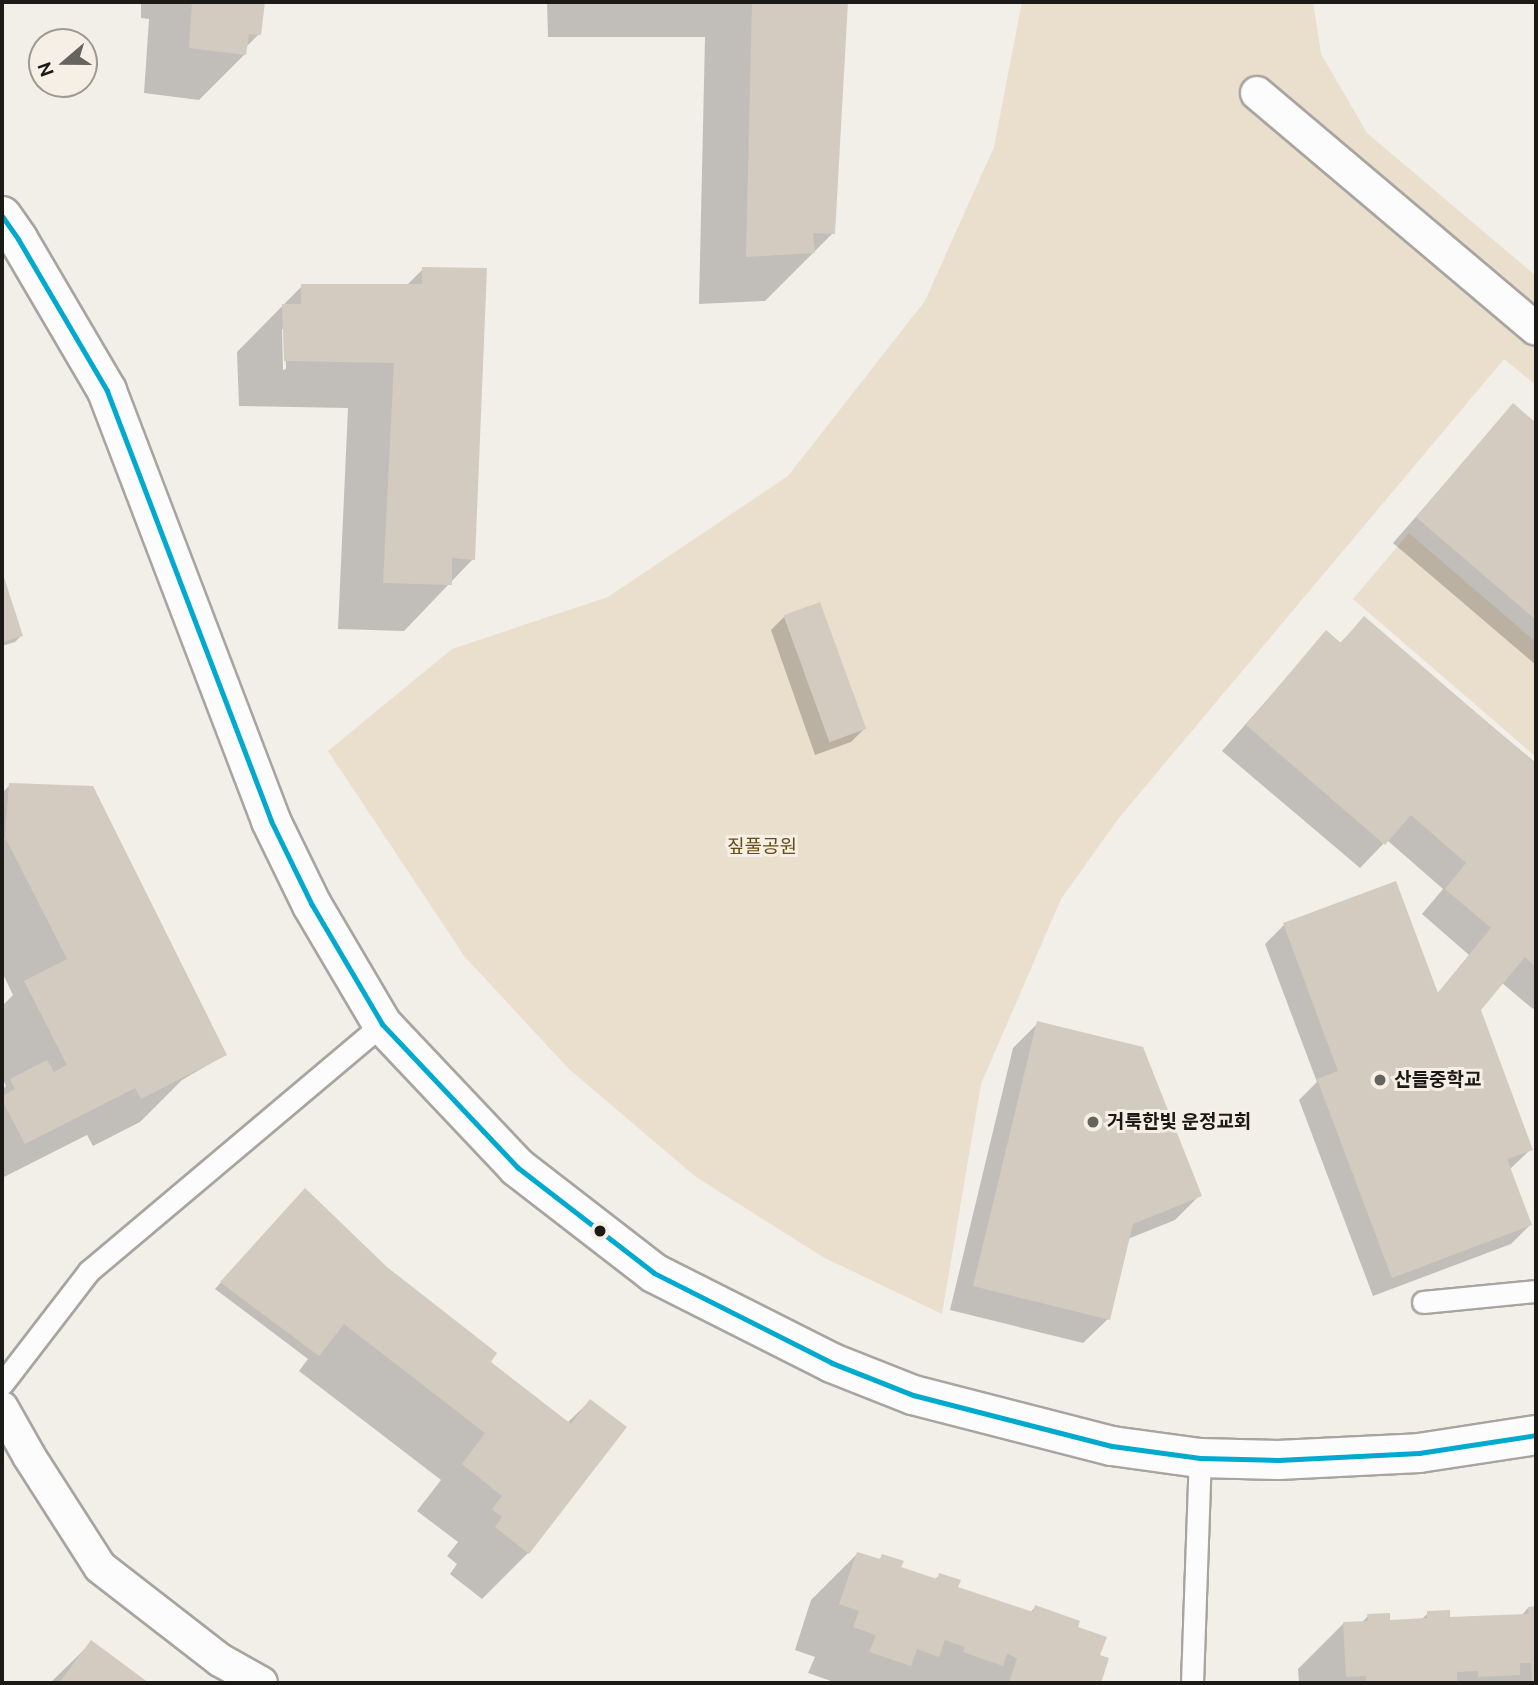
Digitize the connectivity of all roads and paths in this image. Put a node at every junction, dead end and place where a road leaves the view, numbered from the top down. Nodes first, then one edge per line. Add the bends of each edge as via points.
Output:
1 (1257, 93) dead end
2 (2, 216) edge
3 (1536, 330) edge
4 (382, 1024) junction
5 (1536, 1291) edge
6 (1423, 1303) dead end
7 (2, 1384) edge
8 (2, 1408) edge
9 (1536, 1435) edge
10 (1200, 1458) junction
11 (261, 1683) edge
12 (1192, 1683) edge

1 - 3 street
2 - 4 street via 107,391 271,821 312,905
4 - 7 lane via 89,1271
4 - 10 street via 517,1167 654,1273 832,1363 913,1395 1112,1446
5 - 6 lane
8 - 11 street via 100,1567 220,1660
9 - 10 street via 1419,1453 1278,1461
10 - 12 lane

